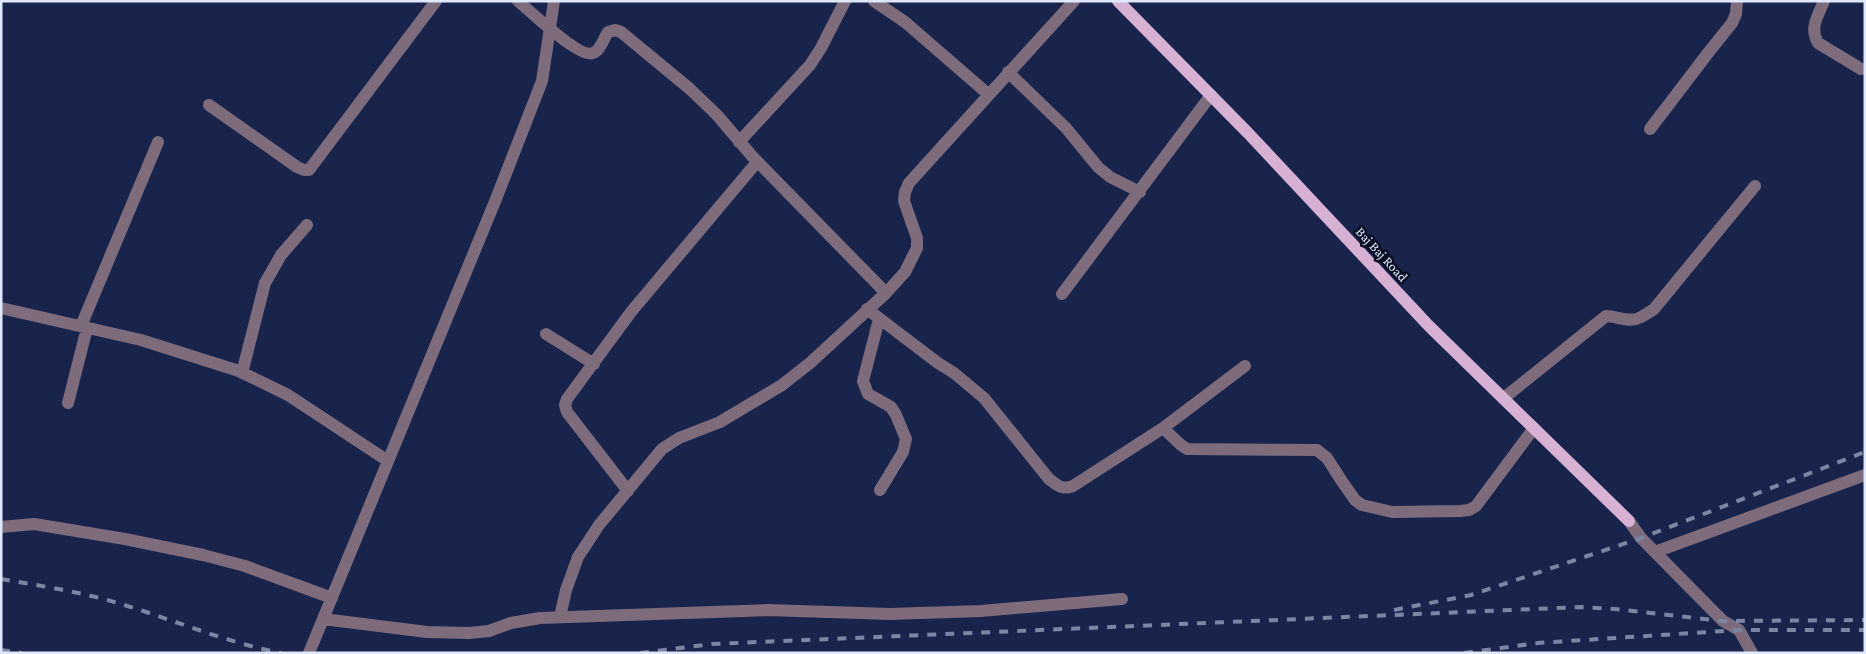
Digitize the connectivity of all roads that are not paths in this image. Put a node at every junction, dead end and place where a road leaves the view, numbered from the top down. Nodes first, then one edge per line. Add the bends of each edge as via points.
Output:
1 (436, 1) edge
2 (518, 1) edge
3 (554, 1) edge
4 (845, 1) edge
5 (874, 1) edge
6 (1074, 1) edge
7 (1118, 1) edge
8 (1737, 1) edge
9 (1824, 1) edge
10 (550, 29) junction
11 (1861, 68) dead end
12 (1008, 72) junction
13 (988, 94) junction
14 (1211, 95) junction
15 (209, 105) dead end
16 (1650, 129) dead end
17 (158, 142) dead end
18 (740, 142) junction
19 (757, 162) junction
20 (1754, 186) dead end
21 (1140, 192) junction
22 (307, 225) dead end
23 (886, 293) junction
24 (1062, 294) dead end
25 (1, 308) edge
26 (867, 309) junction
27 (879, 318) junction
28 (84, 327) junction
29 (546, 334) dead end
30 (594, 364) junction
31 (1245, 366) dead end
32 (242, 373) junction
33 (1504, 398) junction
34 (68, 403) dead end
35 (1163, 428) junction
36 (1534, 428) junction
37 (388, 461) junction
38 (1865, 475) edge
39 (880, 490) dead end
40 (628, 491) junction
41 (1629, 521) joint
42 (1, 527) edge
43 (1655, 552) junction
44 (332, 598) junction
45 (1122, 599) dead end
46 (560, 617) junction
47 (323, 620) junction
48 (309, 653) edge
49 (1752, 653) edge

1 - 15 street via 309,170 297,167
2 - 10 street
3 - 10 street
4 - 18 street via 810,65
5 - 13 street via 905,22
6 - 12 street
7 - 14 main road, Baj Baj Road
8 - 16 street via 1732,23
9 - 11 street via 1813,29 1814,36 1818,43
10 - 18 street via 583,54 596,51 608,32 621,32 690,89
10 - 37 street via 542,81
12 - 13 street
12 - 21 street via 1066,128 1110,177
13 - 23 street via 909,183 904,201 917,238 917,248 904,272
14 - 21 street
14 - 33 main road, Baj Baj Road via 1429,326
17 - 28 street
18 - 19 street
19 - 23 street
19 - 30 street via 631,312
20 - 33 street via 1654,309 1638,319 1606,316
21 - 24 street
22 - 32 street via 281,255 265,283
23 - 26 street
25 - 28 street
26 - 27 street
26 - 40 street via 782,385 720,422 679,438 662,449
27 - 35 street via 984,398 1048,479 1059,488 1073,486
27 - 39 street via 863,381 868,394 891,407 906,439 903,452
28 - 32 street via 142,340
28 - 34 street
29 - 30 street
30 - 40 street via 565,406
31 - 35 street
32 - 37 street via 288,395
33 - 36 main road, Baj Baj Road
35 - 36 street via 1188,448 1317,450 1327,458 1355,500 1369,508 1392,512 1460,511 1476,506
36 - 41 main road, Baj Baj Road
37 - 44 street
38 - 43 street
40 - 46 street via 599,525 578,557
41 - 43 street
42 - 44 street via 34,524 204,555 245,566
43 - 49 street via 1723,621 1739,630
44 - 47 street
45 - 46 street via 981,611 899,614 768,610
46 - 47 street via 511,623 490,631 469,633 428,632
47 - 48 street

